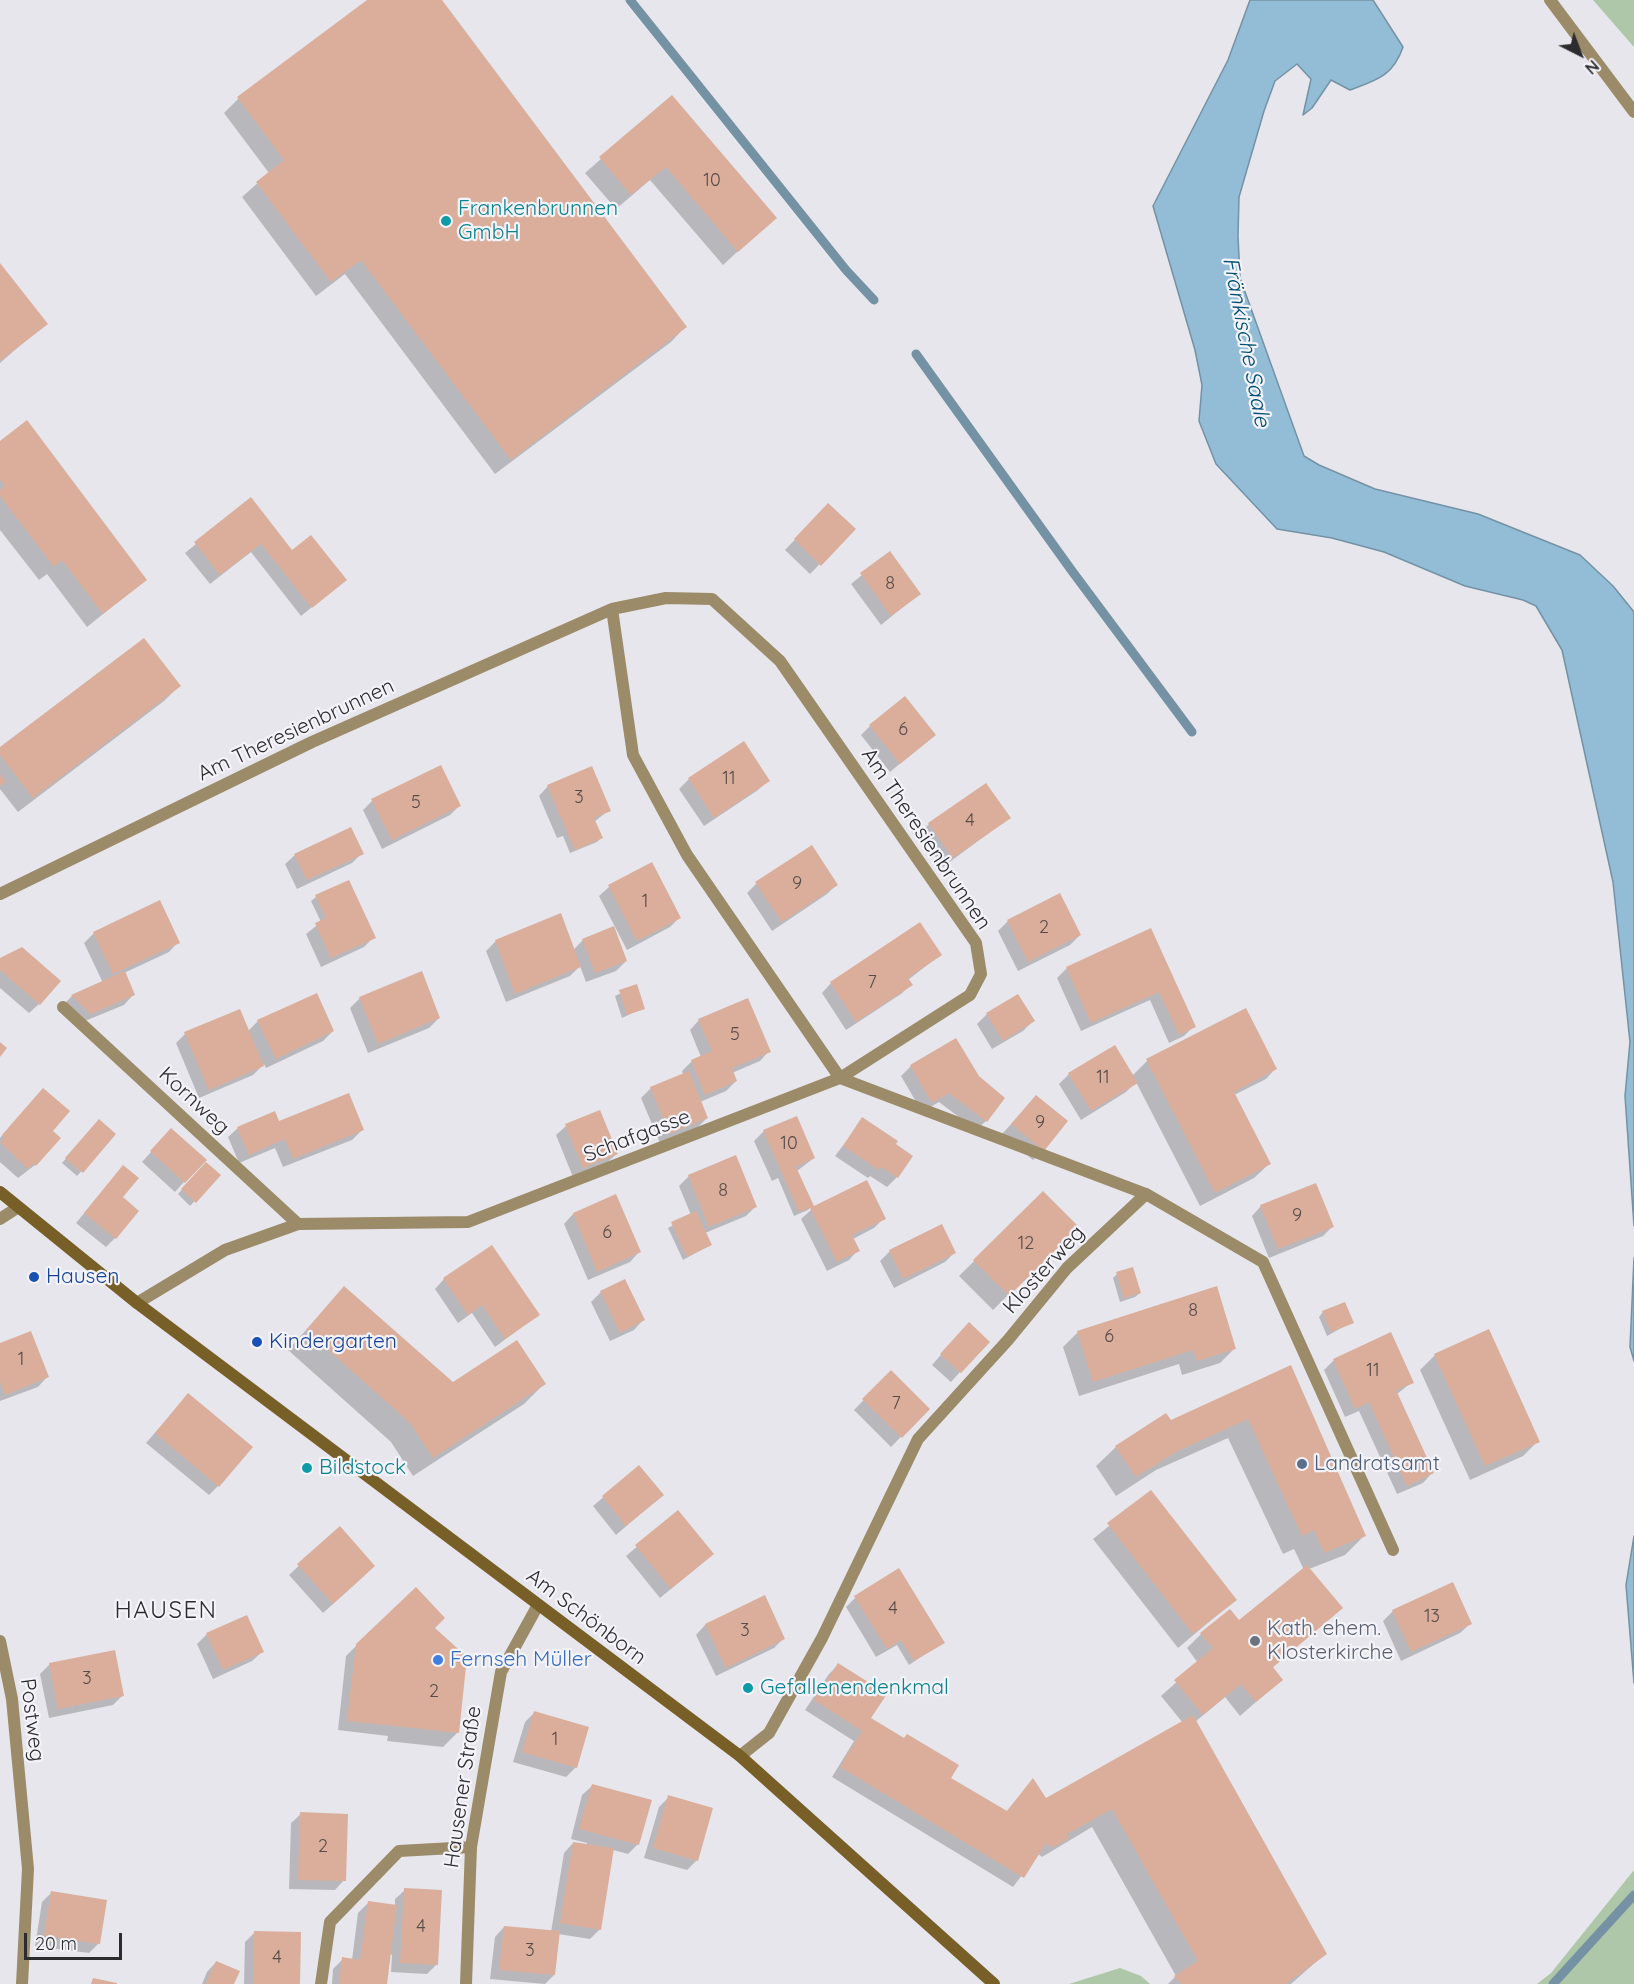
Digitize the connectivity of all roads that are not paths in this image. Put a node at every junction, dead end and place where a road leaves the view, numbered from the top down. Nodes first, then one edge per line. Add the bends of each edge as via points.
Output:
1 (1550, 0) edge
2 (1634, 112) edge
3 (612, 609) junction
4 (0, 894) edge
5 (63, 1007) dead end
6 (840, 1078) junction
7 (0, 1192) edge
8 (1146, 1194) junction
9 (17, 1208) junction
10 (0, 1219) edge
11 (298, 1224) junction
12 (137, 1303) junction
13 (1393, 1550) dead end
14 (538, 1605) junction
15 (0, 1641) edge
16 (740, 1756) junction
17 (471, 1846) junction
18 (22, 1984) edge
19 (321, 1984) edge
20 (466, 1984) edge
21 (994, 1984) edge

1 - 2 street
3 - 4 street, Am Theresienbrunnen via 312,742
3 - 6 street via 633,755 687,855
3 - 6 street, Am Theresienbrunnen via 666,598 712,600 780,661 976,943 981,974 970,995
5 - 11 street, Kornweg
6 - 8 street
6 - 11 street, Schafgasse via 468,1222
7 - 9 main road, Am Schönborn
8 - 13 street via 1263,1262
8 - 16 street, Klosterweg via 1067,1268 918,1439 822,1638 785,1704 769,1732
9 - 10 street
9 - 12 main road, Am Schönborn
11 - 12 street, Schafgasse via 225,1250
12 - 14 main road, Am Schönborn
14 - 16 main road, Am Schönborn
14 - 17 street, Hausener Straße via 501,1672
15 - 18 street, Postweg via 12,1699 28,1869
16 - 21 main road, Am Schönborn
17 - 19 street via 399,1851 330,1922
17 - 20 street, Hausener Straße

